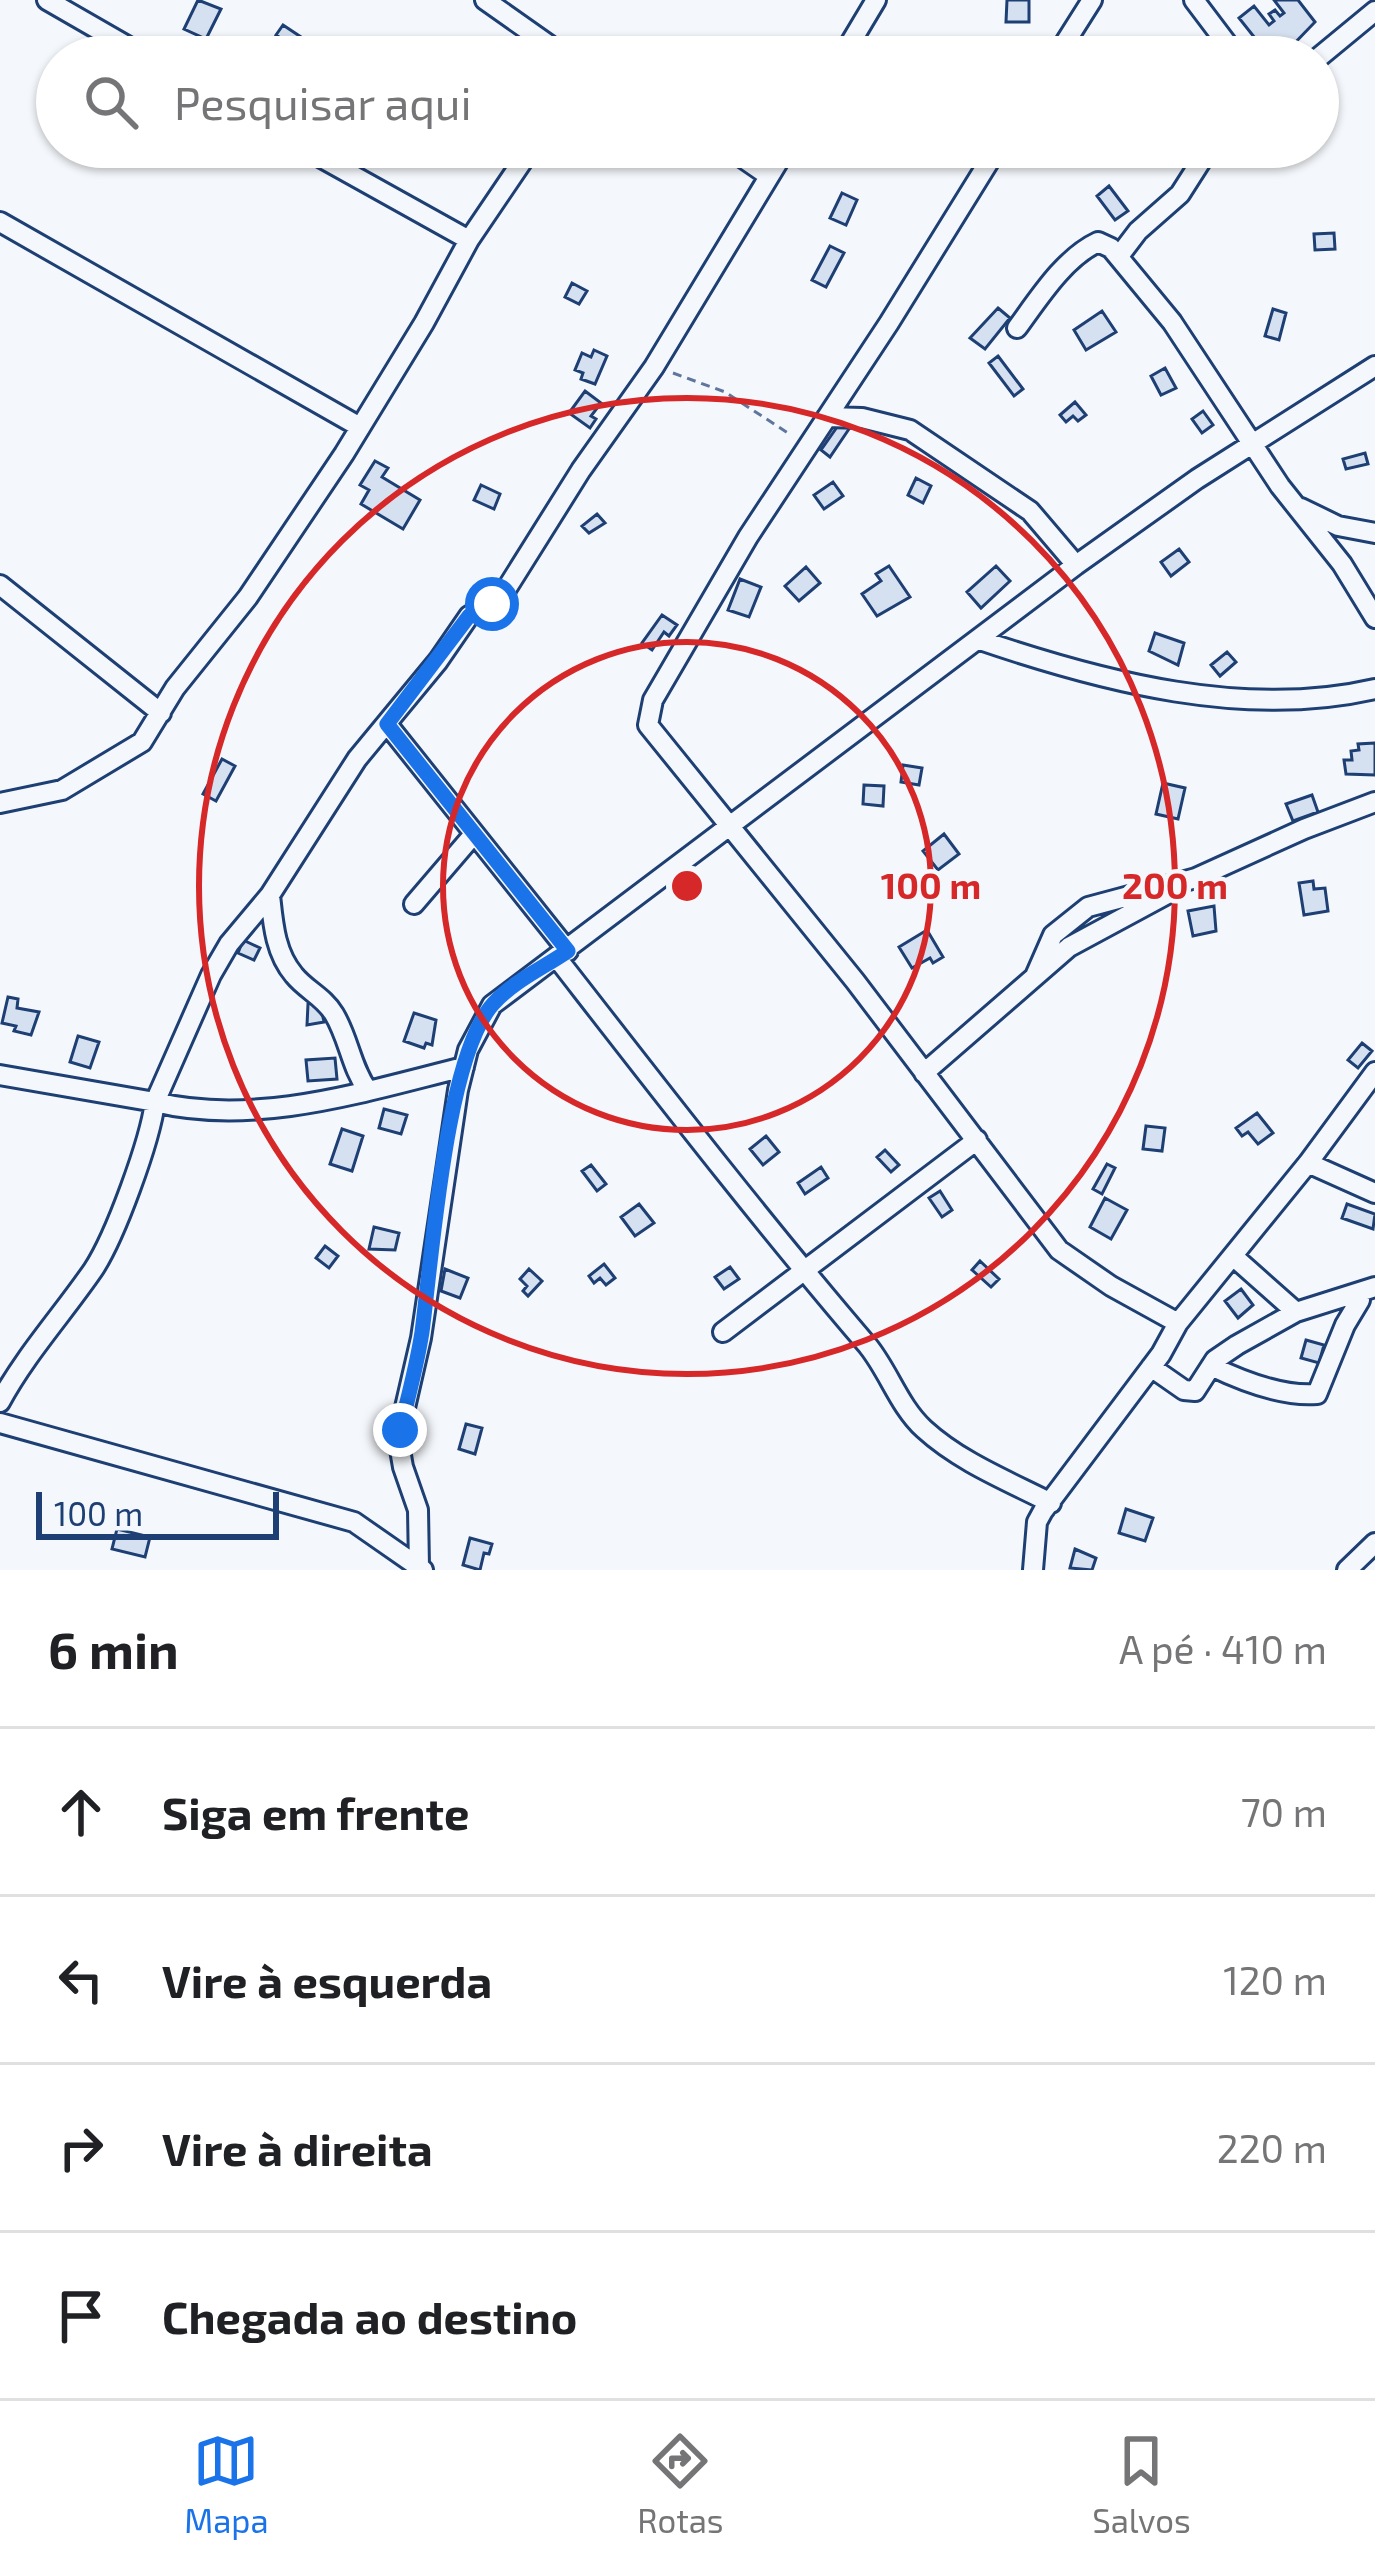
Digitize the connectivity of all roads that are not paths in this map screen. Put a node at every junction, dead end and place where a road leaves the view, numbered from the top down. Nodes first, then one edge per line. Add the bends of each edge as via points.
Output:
1 (47, 0) edge
2 (485, 0) edge
3 (876, 0) edge
4 (1093, 0) edge
5 (1194, 0) edge
6 (1375, 11) edge
7 (110, 36) edge
8 (536, 36) edge
9 (855, 36) edge
10 (1070, 36) edge
11 (1222, 36) edge
12 (1339, 41) edge
13 (340, 168) edge
14 (518, 168) edge
15 (757, 168) edge
16 (774, 168) edge
17 (985, 168) edge
18 (1197, 168) edge
19 (769, 176) junction
20 (0, 222) edge
21 (469, 240) junction
22 (1119, 256) junction
23 (1017, 328) dead end
24 (1375, 366) edge
25 (845, 391) junction
26 (827, 417) junction
27 (862, 418) junction
28 (360, 427) junction
29 (1254, 443) junction
30 (1296, 506) junction
31 (1375, 533) edge
32 (1076, 565) junction
33 (0, 585) edge
34 (1375, 618) edge
35 (980, 640) junction
36 (1375, 689) edge
37 (161, 712) junction
38 (387, 724) junction
39 (1375, 802) edge
40 (0, 803) edge
41 (728, 826) junction
42 (474, 833) junction
43 (270, 895) junction
44 (414, 904) dead end
45 (562, 954) junction
46 (464, 1067) junction
47 (925, 1072) junction
48 (1375, 1072) edge
49 (0, 1076) edge
50 (368, 1091) junction
51 (155, 1102) junction
52 (977, 1140) junction
53 (1308, 1163) junction
54 (1375, 1193) edge
55 (1234, 1257) junction
56 (803, 1270) junction
57 (1367, 1297) edge
58 (1296, 1312) junction
59 (1178, 1323) junction
60 (723, 1331) dead end
61 (1151, 1366) junction
62 (1211, 1366) junction
63 (0, 1402) edge
64 (0, 1423) edge
65 (1051, 1503) junction
66 (1375, 1544) edge
67 (421, 1568) edge
68 (1034, 1570) edge
69 (1348, 1570) edge

1 - 7 street
2 - 8 street
3 - 9 street
4 - 10 street
5 - 11 street
6 - 12 street
13 - 21 street
14 - 21 street
15 - 19 street
16 - 19 street
17 - 25 street
18 - 22 street
19 - 38 street via 502,596 469,616
20 - 28 street
21 - 28 street
22 - 23 street via 1098,242 1087,247
22 - 29 street
24 - 29 street
25 - 26 street
25 - 27 street
26 - 27 street
26 - 41 street via 748,537 648,716
27 - 32 street via 910,430 1030,511
28 - 37 street
29 - 30 street
29 - 32 street
30 - 31 street
30 - 34 street
32 - 35 street
33 - 37 street
35 - 36 street via 1091,674 1229,699 1310,702
35 - 41 street
37 - 40 street via 142,742 76,782
38 - 42 street
38 - 43 street
39 - 47 street via 1196,878 1069,947
41 - 45 street
41 - 47 street
42 - 44 street
42 - 45 street
43 - 50 street via 281,955 337,1018
43 - 51 street via 211,975
45 - 46 street via 492,1005
45 - 56 street
46 - 50 street
46 - 67 street via 398,1438 418,1510
47 - 52 street
48 - 53 street
49 - 51 street
50 - 51 street via 230,1112
51 - 63 street via 96,1265
52 - 56 street
52 - 59 street via 1059,1250
53 - 54 street
53 - 55 street
55 - 58 street
55 - 59 street
56 - 60 street
56 - 65 street via 873,1352 921,1427 954,1454
57 - 58 street
57 - 62 street via 1345,1325 1317,1394
58 - 62 street
59 - 61 street
61 - 62 street via 1190,1392
61 - 65 street
64 - 67 street via 354,1522
65 - 68 street via 1036,1522
66 - 69 street

